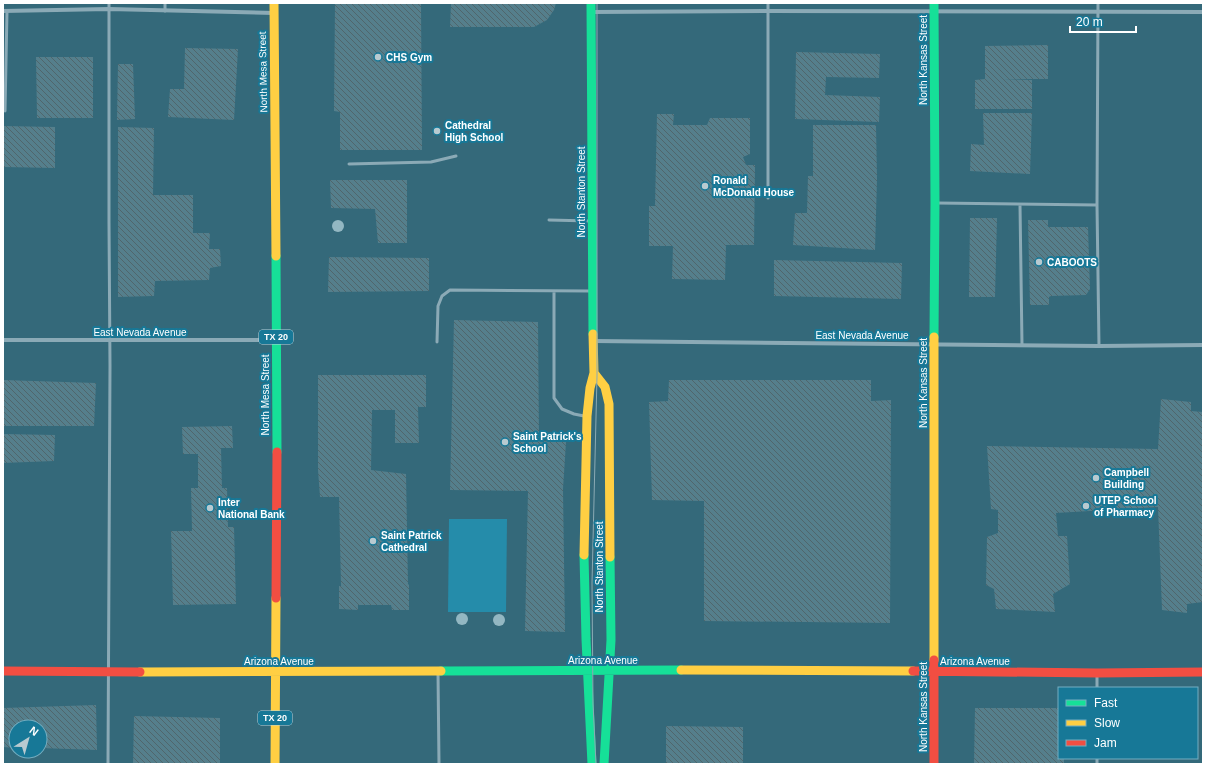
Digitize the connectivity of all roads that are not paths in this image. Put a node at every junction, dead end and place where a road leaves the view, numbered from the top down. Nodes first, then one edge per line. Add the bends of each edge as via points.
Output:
1 (109, 3) edge
2 (165, 3) edge
3 (598, 3) edge
4 (768, 3) edge
5 (1098, 3) edge
6 (591, 7) edge
7 (934, 7) edge
8 (274, 8) edge
9 (109, 9) junction
10 (5, 11) edge
11 (165, 11) junction
12 (768, 11) junction
13 (1203, 12) edge
14 (1098, 13) junction
15 (5, 111) dead end
16 (456, 156) dead end
17 (349, 164) dead end
18 (768, 198) dead end
19 (935, 203) junction
20 (1020, 205) junction
21 (1097, 205) junction
22 (549, 220) dead end
23 (592, 221) junction
24 (554, 291) junction
25 (592, 291) junction
26 (3, 340) edge
27 (276, 340) junction
28 (110, 341) junction
29 (593, 341) junction
30 (437, 342) dead end
31 (934, 344) junction
32 (1022, 344) junction
33 (1203, 345) edge
34 (1099, 346) junction
35 (594, 373) junction
36 (587, 416) junction
37 (588, 670) junction
38 (3, 671) edge
39 (108, 671) junction
40 (438, 671) junction
41 (610, 671) junction
42 (276, 672) junction
43 (934, 672) junction
44 (1203, 672) edge
45 (1097, 673) junction
46 (1097, 687) edge
47 (108, 764) edge
48 (275, 764) edge
49 (438, 764) edge
50 (592, 764) edge
51 (604, 764) edge
52 (934, 764) edge

1 - 9 lane
2 - 11 lane
3 - 6 main road
4 - 12 lane
5 - 14 lane
6 - 12 street
6 - 23 main road, North Stanton Street
7 - 12 street
7 - 14 street
7 - 19 main road, North Kansas Street
8 - 11 street
8 - 27 main road, North Mesa Street / TX 20
9 - 10 street
9 - 11 street
9 - 28 lane
10 - 15 lane
12 - 18 lane
13 - 14 street
14 - 21 lane
16 - 17 lane via 431,162
19 - 20 lane
19 - 31 main road, North Kansas Street
20 - 21 lane
20 - 32 lane
21 - 34 lane
22 - 23 lane
23 - 25 main road, North Stanton Street
24 - 25 lane
24 - 30 lane via 450,290 442,296 438,306
24 - 36 lane via 554,398 562,409
25 - 29 main road, North Stanton Street
26 - 28 street, East Nevada Avenue
27 - 28 street, East Nevada Avenue
27 - 42 main road, North Mesa Street / TX 20
28 - 39 lane
29 - 31 street, East Nevada Avenue
29 - 35 main road, North Stanton Street
31 - 32 street, East Nevada Avenue
31 - 43 main road, North Kansas Street
32 - 34 street, East Nevada Avenue
33 - 34 street, East Nevada Avenue
35 - 36 main road, North Stanton Street
35 - 41 main road, North Stanton Street via 605,386 609,404
36 - 37 main road, North Stanton Street via 584,541
37 - 40 main road, Arizona Avenue
37 - 41 main road, Arizona Avenue
37 - 50 main road, North Stanton Street
38 - 39 main road, Arizona Avenue
39 - 42 main road, Arizona Avenue
39 - 47 lane
40 - 42 main road, Arizona Avenue
40 - 49 lane
41 - 43 main road, Arizona Avenue
41 - 51 main road, North Stanton Street
42 - 48 main road, North Mesa Street / TX 20
43 - 45 main road, Arizona Avenue
43 - 52 main road, North Kansas Street
44 - 45 main road, Arizona Avenue
45 - 46 lane

